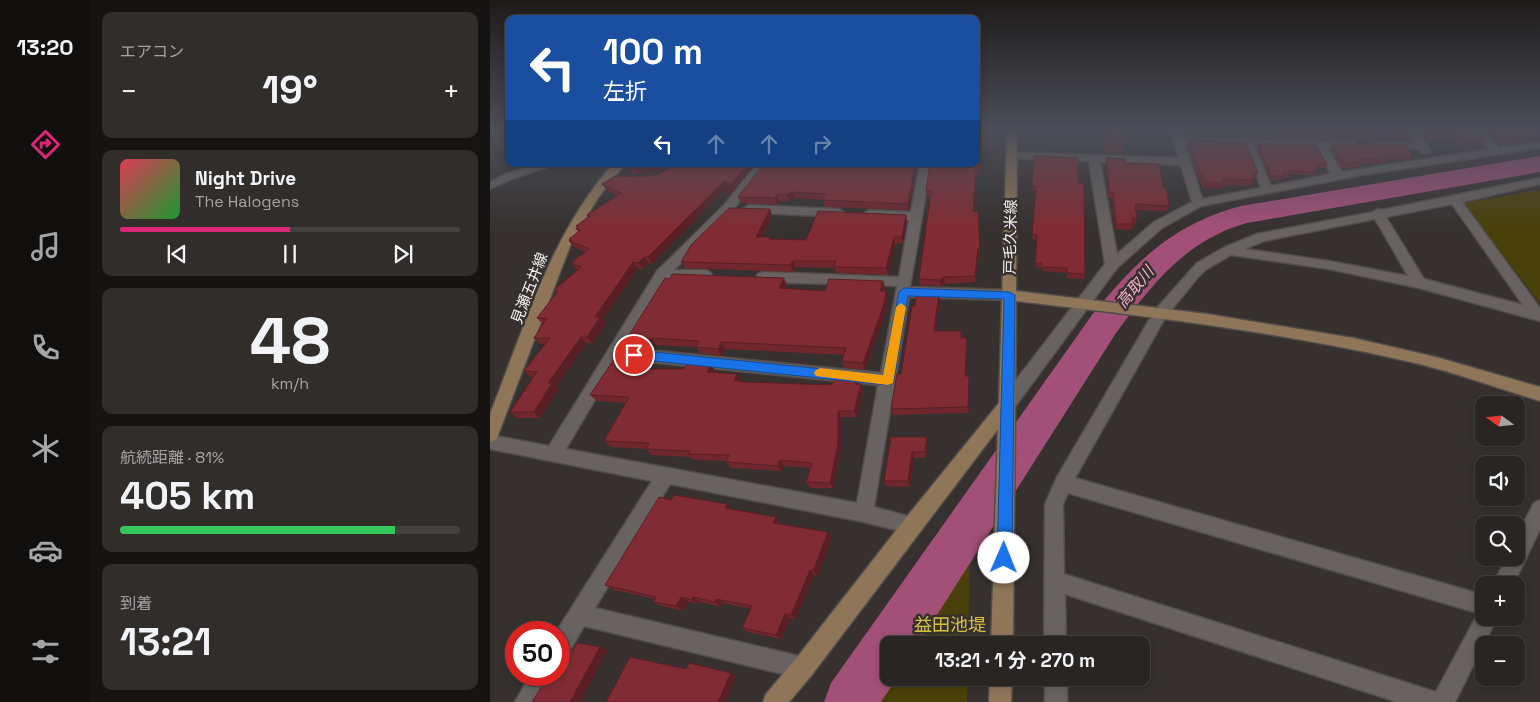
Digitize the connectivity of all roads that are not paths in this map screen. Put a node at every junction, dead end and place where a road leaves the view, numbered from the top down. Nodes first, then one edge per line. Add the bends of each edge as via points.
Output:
1 (1185, 162) edge
2 (1012, 163) edge
3 (1095, 163) edge
4 (1257, 163) edge
5 (1331, 163) edge
6 (1423, 163) edge
7 (538, 167) edge
8 (616, 167) edge
9 (761, 167) edge
10 (924, 167) edge
11 (608, 176) junction
12 (1338, 176) junction
13 (626, 178) edge
14 (1540, 181) edge
15 (490, 186) edge
16 (1268, 190) junction
17 (1455, 200) junction
18 (1198, 203) junction
19 (728, 208) junction
20 (1378, 213) junction
21 (916, 216) junction
22 (1230, 250) junction
23 (1112, 264) junction
24 (662, 274) junction
25 (720, 276) edge
26 (750, 277) edge
27 (1419, 283) junction
28 (904, 287) junction
29 (1009, 295) junction
30 (1086, 304) junction
31 (1153, 313) junction
32 (1538, 317) edge
33 (614, 353) junction
34 (888, 380) junction
35 (1540, 394) edge
36 (1006, 414) junction
37 (490, 435) edge
38 (490, 442) edge
39 (553, 455) junction
40 (665, 476) junction
41 (1063, 483) junction
42 (1540, 510) edge
43 (864, 513) junction
44 (912, 525) junction
45 (1508, 576) edge
46 (1055, 581) junction
47 (1475, 602) edge
48 (579, 615) junction
49 (1483, 626) edge
50 (570, 630) edge
51 (1002, 636) edge
52 (1055, 636) edge
53 (803, 668) junction
54 (535, 686) edge
55 (1001, 686) edge
56 (1056, 686) edge
57 (526, 702) edge
58 (774, 702) edge
59 (1000, 702) edge
60 (1056, 702) edge
61 (1432, 702) edge
62 (1443, 702) edge

1 - 18 street
2 - 29 main road, 戸毛久米線
3 - 23 street
4 - 16 street
5 - 12 street
6 - 12 street
7 - 15 street
8 - 11 main road, 見瀬五井線
9 - 19 street
10 - 21 street
11 - 13 street
11 - 37 main road, 見瀬五井線 via 573,225
12 - 16 street
14 - 17 street
16 - 18 street
17 - 20 street
17 - 32 street
18 - 23 street via 1158,225
19 - 21 street
19 - 24 street
20 - 22 street via 1261,237
20 - 27 street
21 - 28 street
22 - 27 street
22 - 31 street via 1193,274
23 - 30 street
24 - 25 street
24 - 33 street
26 - 28 street
27 - 32 street
28 - 29 street
28 - 34 street
29 - 30 main road
29 - 36 main road, 戸毛久米線
30 - 31 main road
30 - 36 street
31 - 35 main road via 1305,335 1404,354
31 - 41 street
33 - 34 street
33 - 39 street
34 - 43 street
36 - 44 main road
36 - 51 main road, 戸毛久米線
38 - 39 street
39 - 40 street
40 - 43 street
40 - 48 street
41 - 46 street via 1054,504
41 - 47 street
42 - 45 street
43 - 44 street
44 - 53 main road
46 - 52 street
46 - 61 street
48 - 50 street
48 - 53 street
49 - 62 street
53 - 58 main road
54 - 57 street
55 - 59 main road
56 - 60 street

